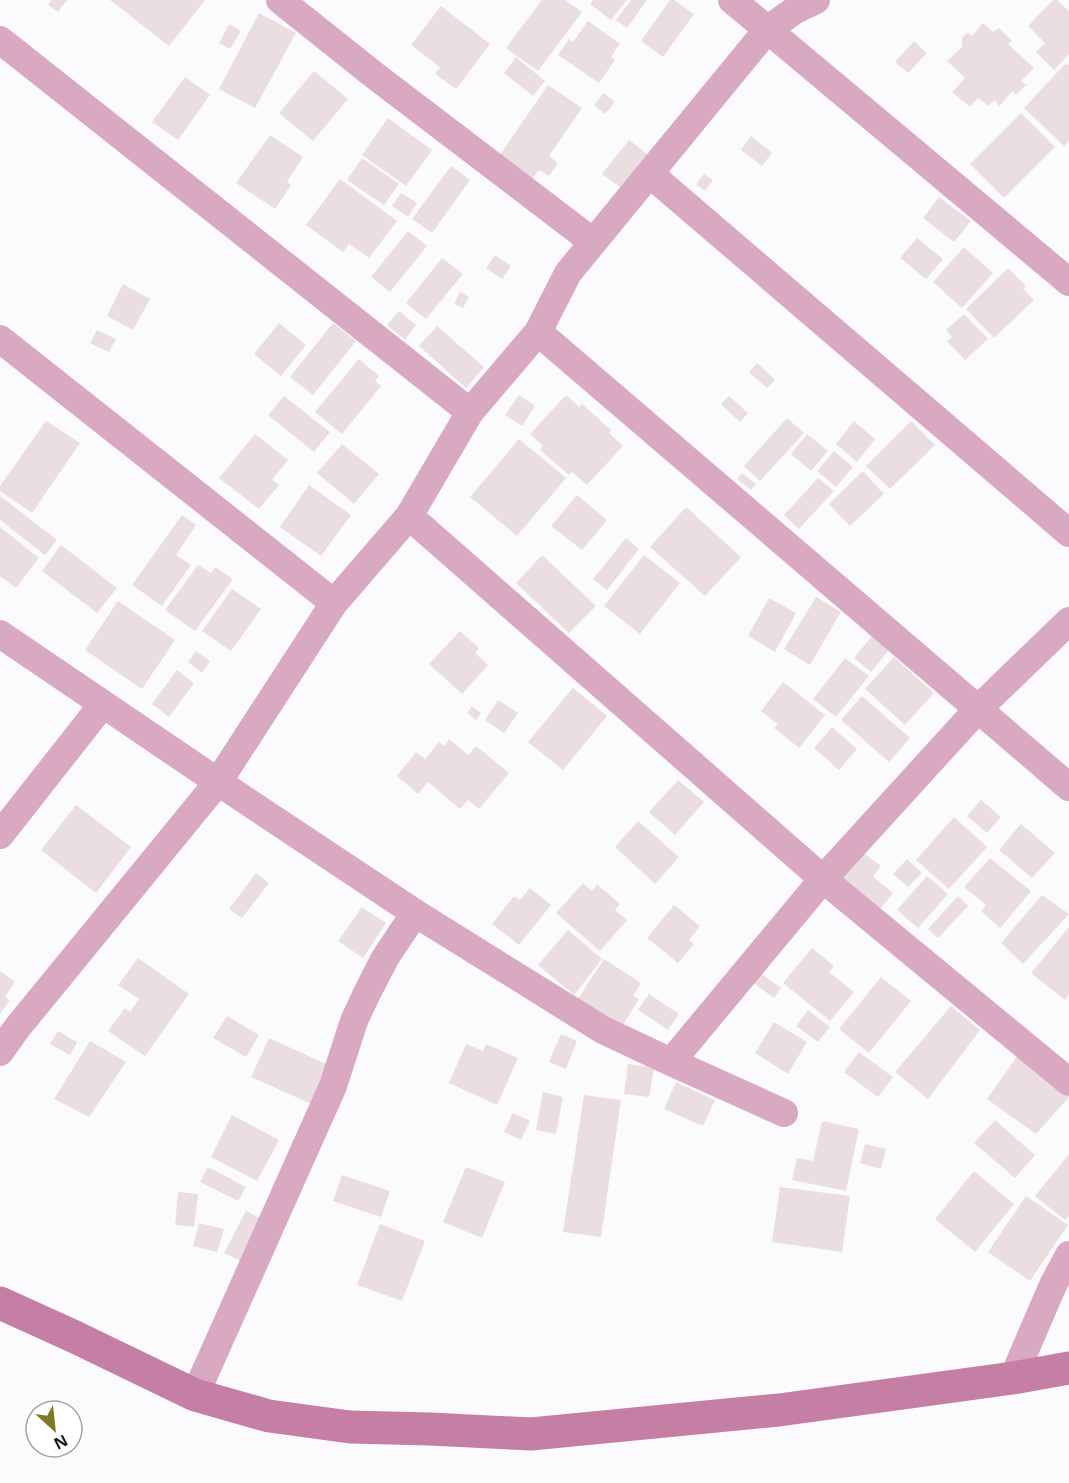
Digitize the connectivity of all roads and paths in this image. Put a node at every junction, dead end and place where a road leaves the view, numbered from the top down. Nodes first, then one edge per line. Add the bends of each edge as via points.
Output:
1 (280, 0) edge
2 (732, 0) edge
3 (816, 0) edge
4 (767, 30) junction
5 (0, 40) edge
6 (650, 174) junction
7 (593, 242) junction
8 (1069, 282) edge
9 (538, 332) junction
10 (0, 339) edge
11 (470, 412) junction
12 (409, 516) junction
13 (1069, 533) edge
14 (334, 603) junction
15 (1069, 621) edge
16 (0, 634) edge
17 (103, 704) junction
18 (978, 709) junction
19 (218, 782) junction
20 (1069, 787) edge
21 (0, 835) edge
22 (823, 879) junction
23 (415, 913) junction
24 (0, 1052) edge
25 (671, 1062) junction
26 (1069, 1082) edge
27 (784, 1113) dead end
28 (1069, 1255) edge
29 (0, 1303) edge
30 (1069, 1368) edge
31 (1013, 1378) junction
32 (195, 1395) junction

1 - 7 street
2 - 4 street
3 - 4 street
4 - 6 street
4 - 8 street
5 - 11 street
6 - 7 street
6 - 13 street
7 - 9 street via 568,273
9 - 11 street
9 - 18 street
10 - 14 street
11 - 12 street
12 - 14 street
12 - 22 street
14 - 19 street
15 - 18 street
16 - 17 street
17 - 19 street
17 - 21 street
18 - 20 street
18 - 22 street
19 - 23 street
19 - 24 street
22 - 25 street
22 - 26 street
23 - 25 street via 603,1030
23 - 32 street via 385,958 354,1021 333,1086
25 - 27 street
28 - 31 street
29 - 32 street
30 - 31 street
31 - 32 street via 779,1410 531,1434 350,1427 269,1416

